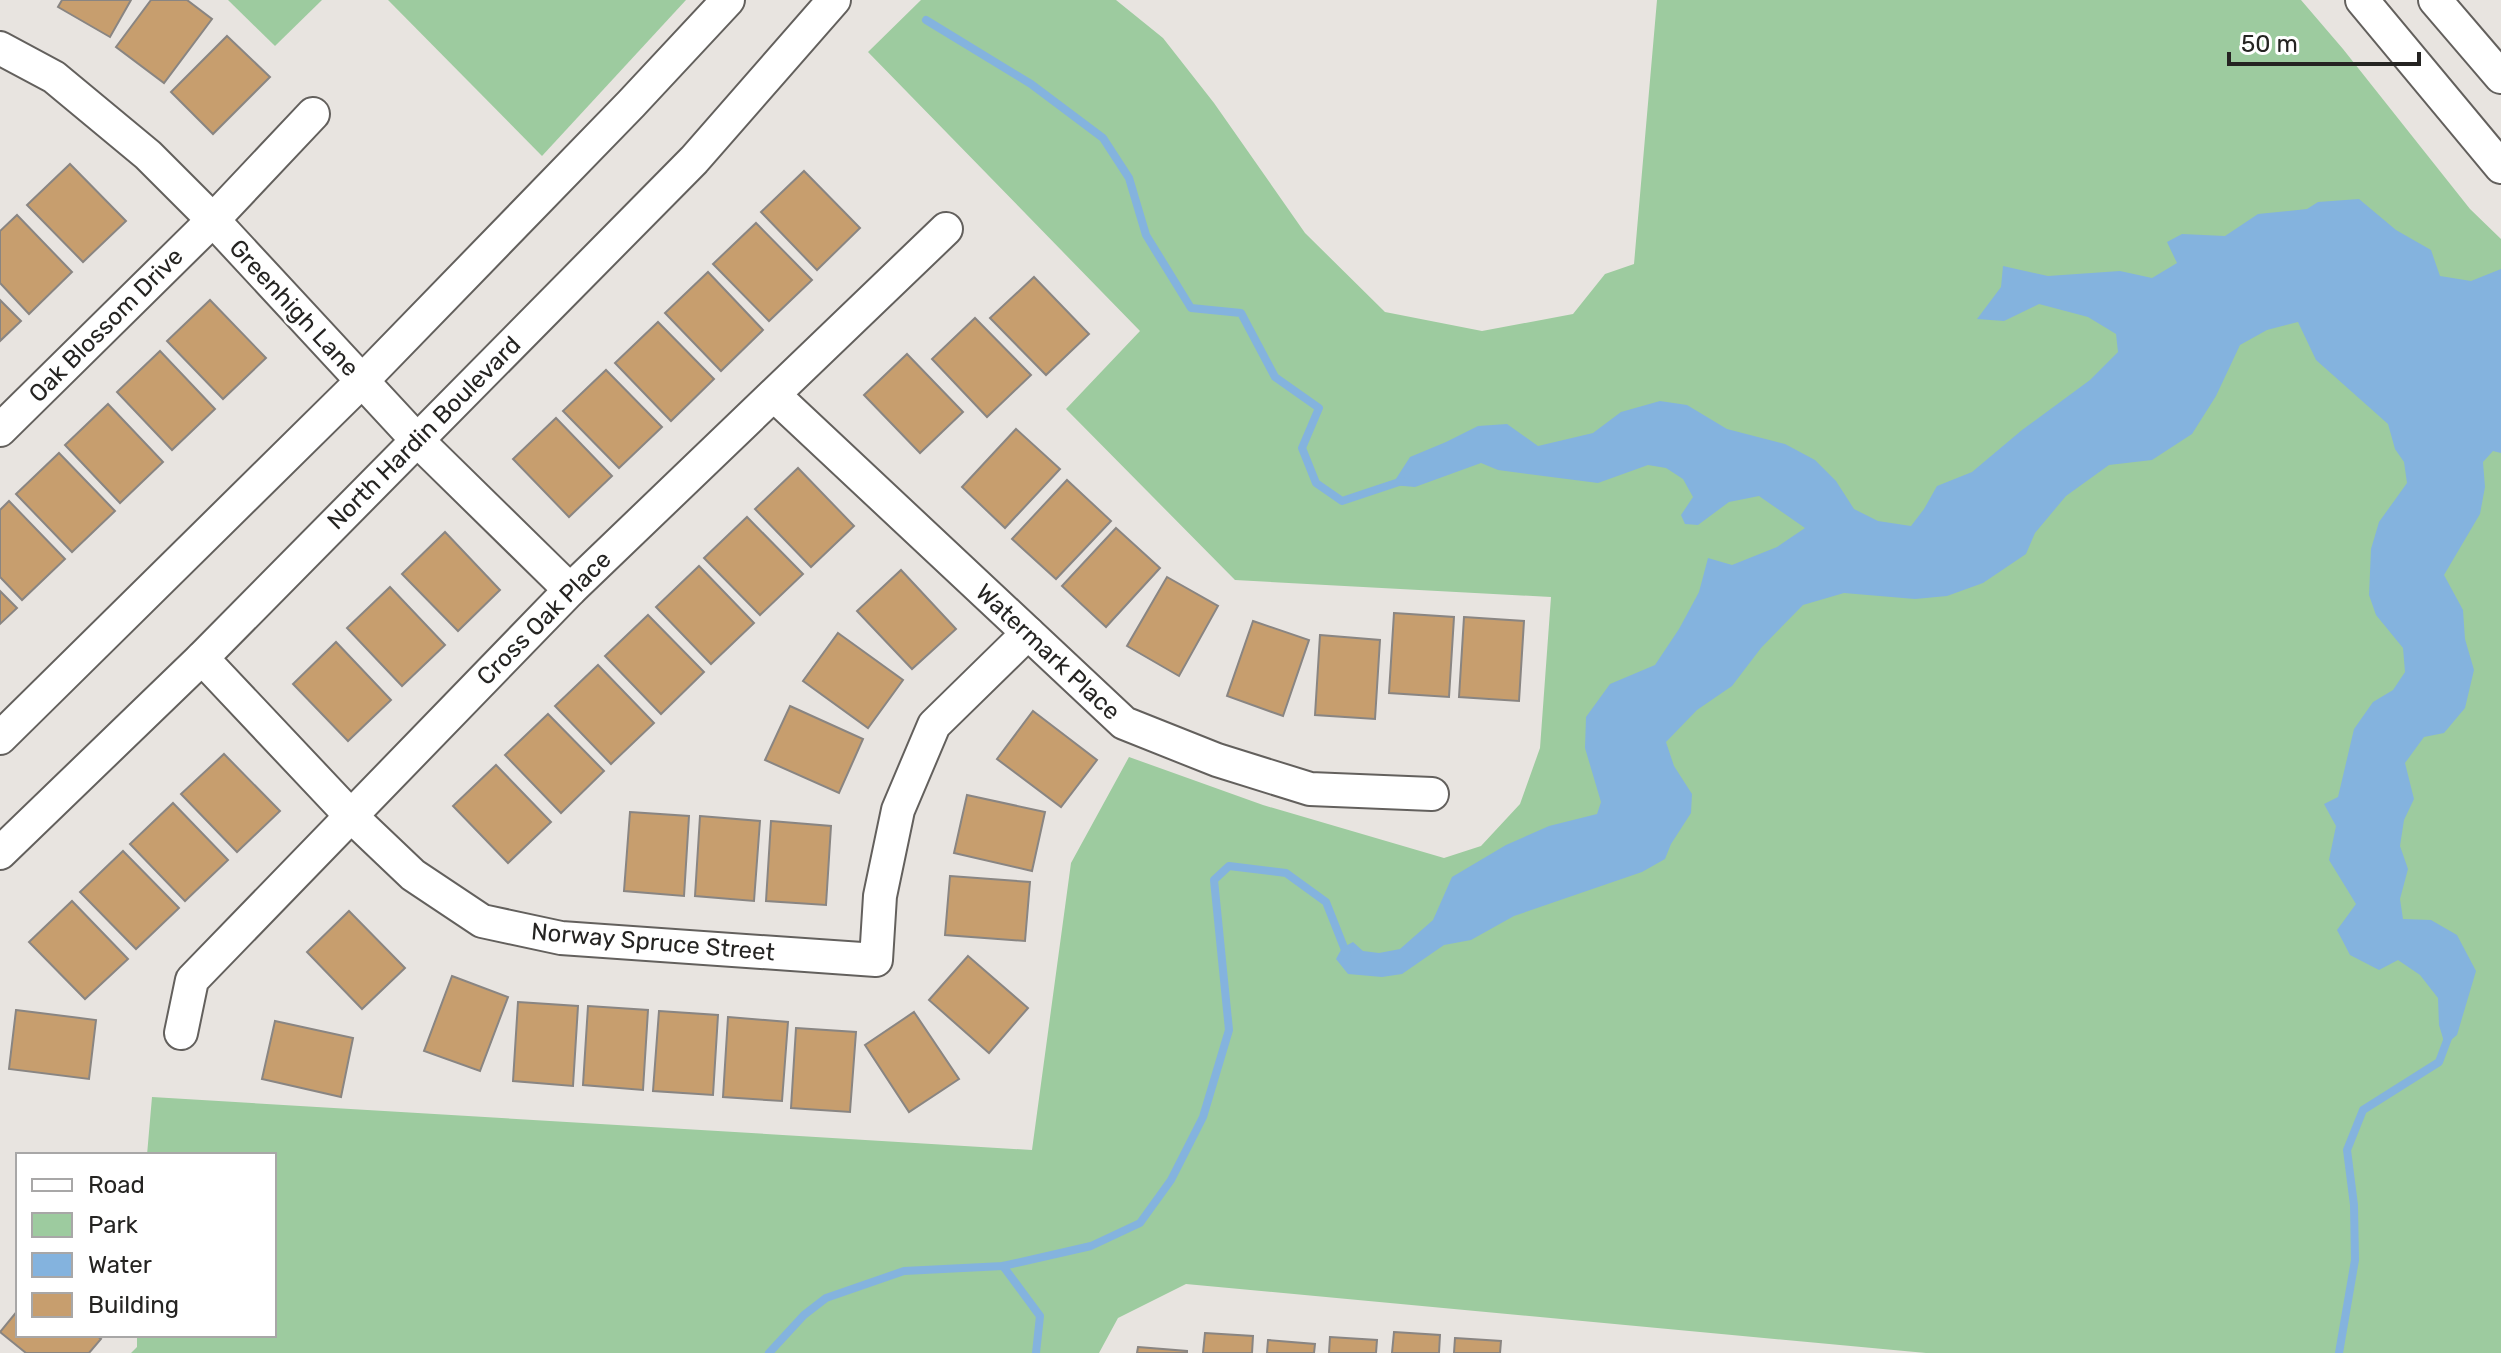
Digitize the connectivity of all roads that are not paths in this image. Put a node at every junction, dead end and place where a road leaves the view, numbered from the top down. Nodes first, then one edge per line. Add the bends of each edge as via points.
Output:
1 (728, 0) edge
2 (834, 0) edge
3 (2362, 0) edge
4 (2435, 0) edge
5 (0, 48) edge
6 (2501, 77) edge
7 (313, 114) dead end
8 (2501, 167) edge
9 (213, 220) junction
10 (946, 229) dead end
11 (362, 381) junction
12 (774, 395) junction
13 (0, 430) edge
14 (416, 439) junction
15 (570, 590) junction
16 (1028, 633) junction
17 (202, 658) junction
18 (0, 738) edge
19 (1432, 794) dead end
20 (351, 816) junction
21 (0, 853) edge
22 (181, 1033) dead end

1 - 11 street
2 - 14 street, North Hardin Boulevard via 694,160
3 - 8 street
4 - 6 street
5 - 9 street, Greenhigh Lane via 54,77 148,155
7 - 9 street, Oak Blossom Drive
9 - 11 street, Greenhigh Lane
9 - 13 street, Oak Blossom Drive
10 - 12 street, Cross Oak Place
11 - 14 street, Greenhigh Lane
11 - 18 street
12 - 15 street, Cross Oak Place
12 - 16 street, Watermark Place
14 - 15 street, Greenhigh Lane
14 - 17 street, North Hardin Boulevard
15 - 20 street, Cross Oak Place
16 - 19 street, Watermark Place via 1124,723 1164,739 1310,789
16 - 20 street, Norway Spruce Street via 934,725 898,810 880,896 876,960 561,938 482,921 413,875
17 - 20 street, Norway Spruce Street
17 - 21 street, North Hardin Boulevard
20 - 22 street, Cross Oak Place via 192,980

